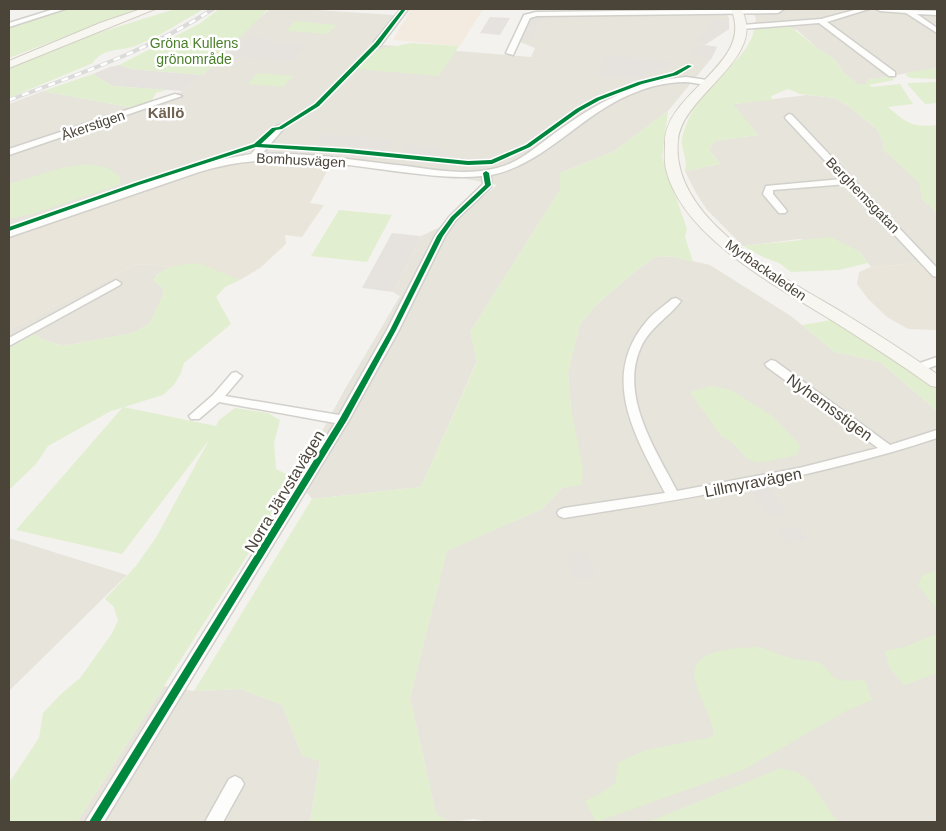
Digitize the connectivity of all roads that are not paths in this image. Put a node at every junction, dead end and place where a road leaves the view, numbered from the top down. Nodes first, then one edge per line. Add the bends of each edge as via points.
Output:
1 (61, 9) edge
2 (150, 9) edge
3 (165, 9) edge
4 (404, 9) edge
5 (780, 9) edge
6 (865, 9) edge
7 (880, 9) edge
8 (737, 10) edge
9 (908, 11) junction
10 (937, 13) edge
11 (821, 21) junction
12 (9, 25) edge
13 (742, 27) junction
14 (937, 32) edge
15 (377, 44) dead end
16 (39, 52) junction
17 (510, 53) dead end
18 (9, 65) edge
19 (892, 74) dead end
20 (708, 82) junction
21 (178, 96) dead end
22 (789, 118) dead end
23 (280, 128) dead end
24 (9, 152) edge
25 (254, 157) junction
26 (486, 173) junction
27 (850, 181) junction
28 (782, 212) dead end
29 (9, 234) edge
30 (937, 274) edge
31 (116, 283) dead end
32 (676, 301) dead end
33 (9, 343) edge
34 (937, 361) edge
35 (772, 364) dead end
36 (918, 368) junction
37 (236, 376) dead end
38 (937, 382) edge
39 (216, 398) junction
40 (195, 416) dead end
41 (343, 420) junction
42 (937, 434) edge
43 (889, 450) junction
44 (673, 496) junction
45 (564, 513) dead end
46 (235, 784) dead end
47 (94, 822) edge
48 (214, 822) edge

1 - 12 street
2 - 16 main road via 104,24
3 - 16 main road
4 - 15 street
5 - 8 street
6 - 11 street
7 - 9 street
8 - 13 street
8 - 17 street via 536,14 527,17
9 - 10 street
9 - 14 street
11 - 13 street
11 - 19 street
13 - 20 street, Myrbackaleden via 731,55
16 - 18 main road
20 - 26 street via 667,80 618,97 577,121 520,162
20 - 36 street, Myrbackaleden via 680,115 670,147 681,190 694,210 724,241 756,266
21 - 24 street, Åkerstigen
22 - 27 street, Berghemsgatan
23 - 25 street
25 - 26 street, Bomhusvägen via 308,158 445,173
25 - 29 street, Bomhusvägen via 215,164 137,188
26 - 41 street, Norra Järvstavägen via 489,183 486,188 453,218 440,236
27 - 28 street via 769,188 768,194
27 - 30 street, Berghemsgatan
31 - 33 street
32 - 44 street via 659,314 640,338 632,358 628,385 635,422
34 - 36 street
35 - 43 street, Nyhemsstigen
36 - 38 street, Myrbackaleden
37 - 39 street
39 - 40 street
39 - 41 street
41 - 47 street, Norra Järvstavägen
42 - 43 street, Lillmyravägen
43 - 44 street, Lillmyravägen via 787,476
44 - 45 street, Lillmyravägen
46 - 48 street

